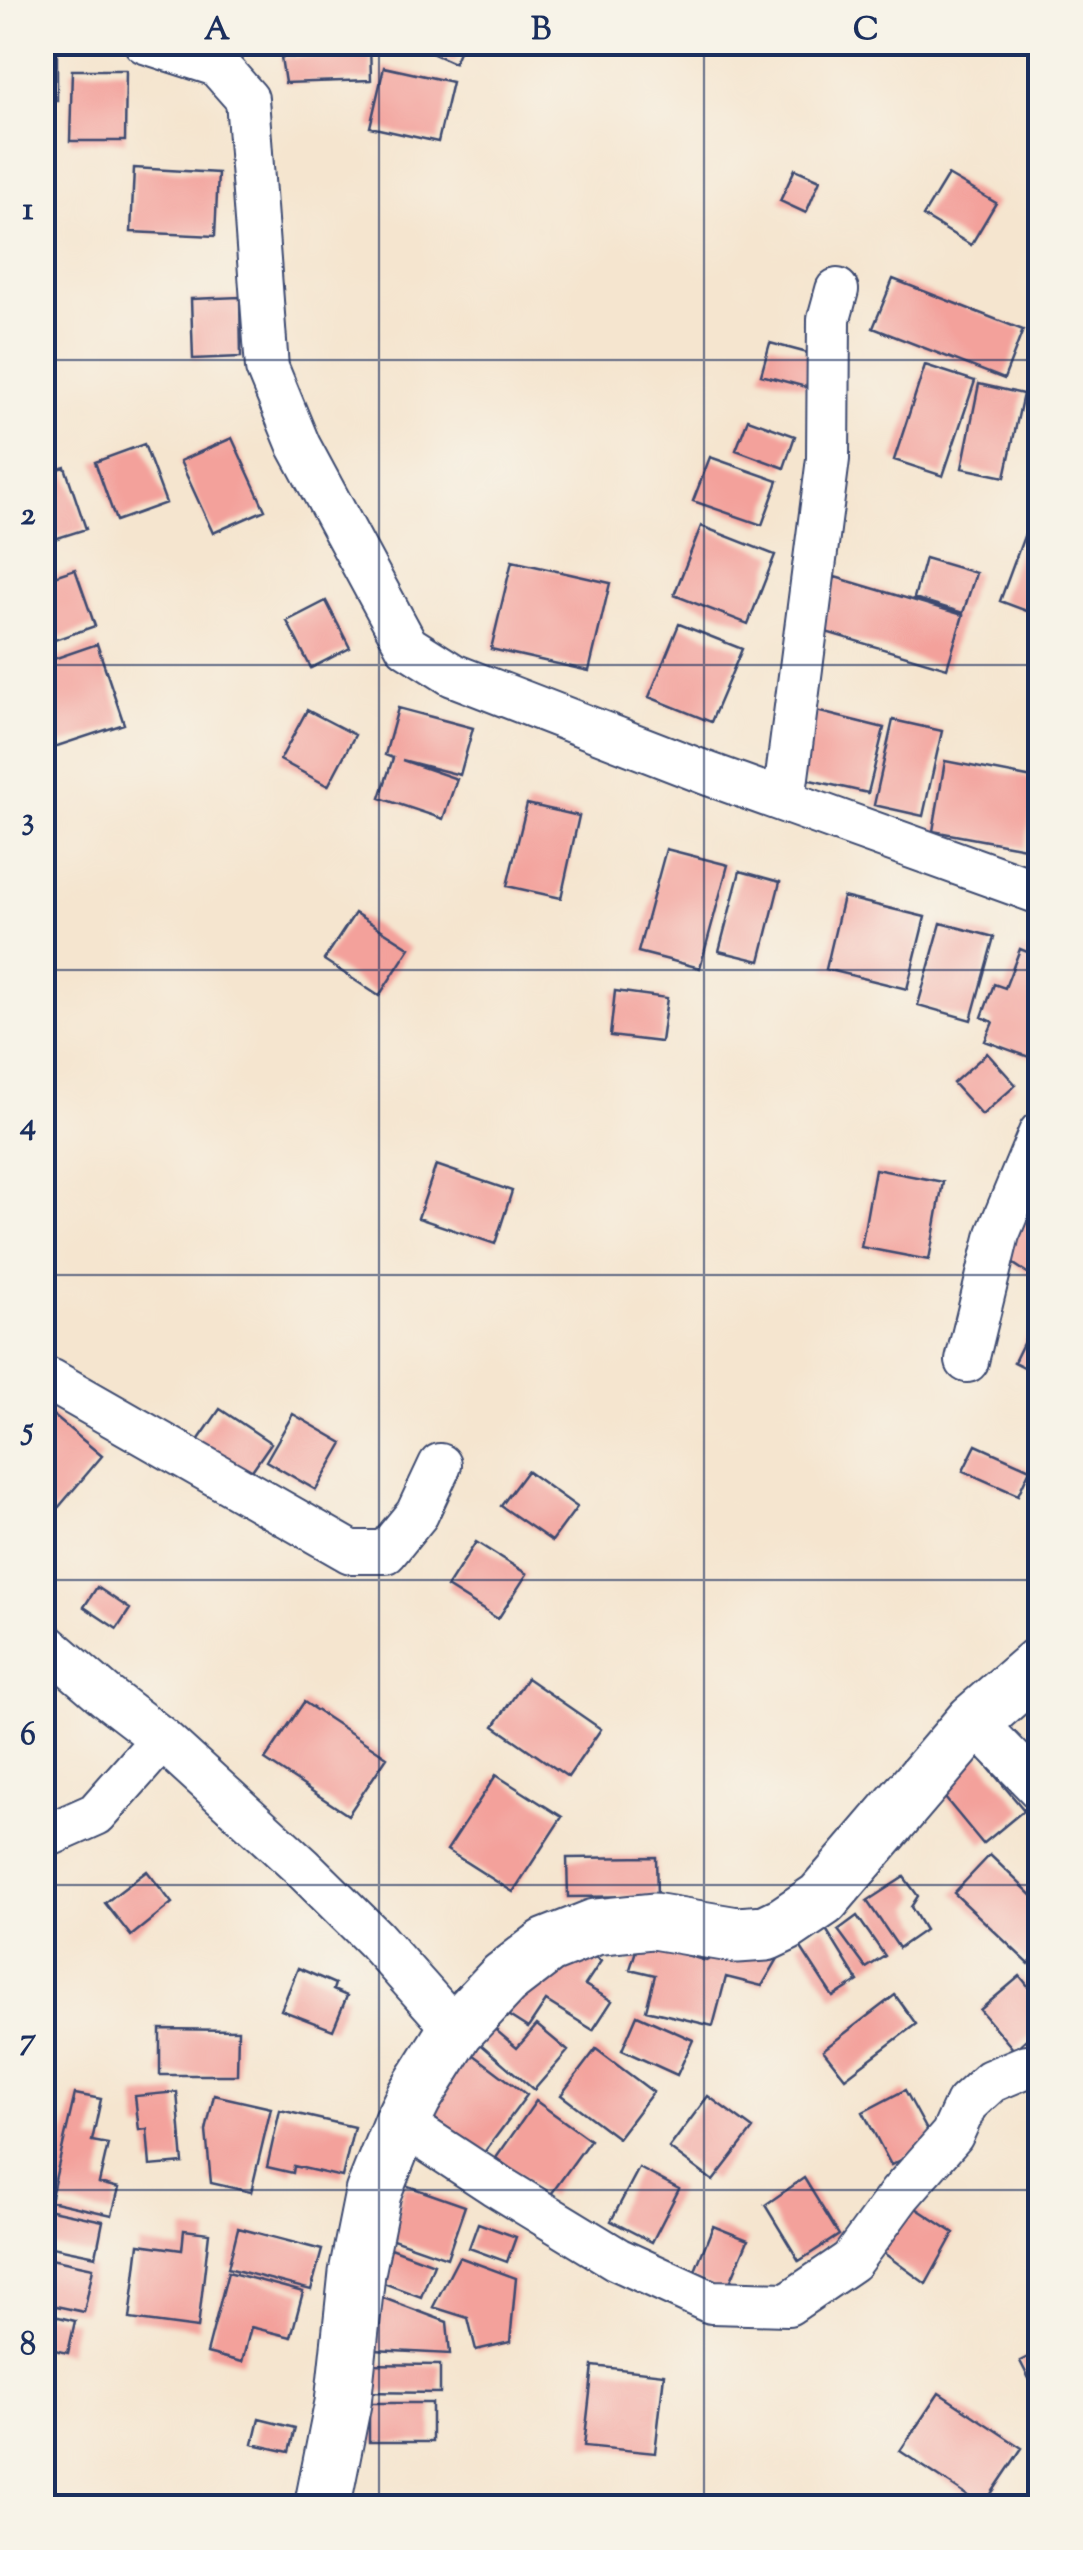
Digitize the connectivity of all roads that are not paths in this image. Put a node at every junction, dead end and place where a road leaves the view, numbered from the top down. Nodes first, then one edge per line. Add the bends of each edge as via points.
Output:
1 (145, 42) edge
2 (837, 290) dead end
3 (784, 800) junction
4 (1040, 893) edge
5 (1040, 1133) edge
6 (967, 1361) dead end
7 (45, 1379) edge
8 (440, 1465) dead end
9 (42, 1642) edge
10 (1040, 1664) edge
11 (974, 1722) junction
12 (162, 1739) junction
13 (1040, 1789) edge
14 (42, 1838) edge
15 (456, 2030) junction
16 (1027, 2066) dead end
17 (401, 2123) junction
18 (322, 2508) edge

1 - 3 street via 216,65 248,100 267,368 299,446 407,646 453,675
2 - 3 street via 829,319 828,459
3 - 4 street
5 - 6 street via 998,1234
7 - 8 street via 351,1552 386,1552 417,1514
9 - 12 street
10 - 11 street
11 - 13 street
11 - 15 street via 822,1900 785,1924 736,1935 654,1921 595,1927 547,1946
12 - 14 street via 96,1814
12 - 15 street via 363,1927
15 - 17 street
16 - 17 street via 991,2080 966,2104 952,2135 851,2260 788,2304 712,2302 618,2259
17 - 18 street via 373,2193

